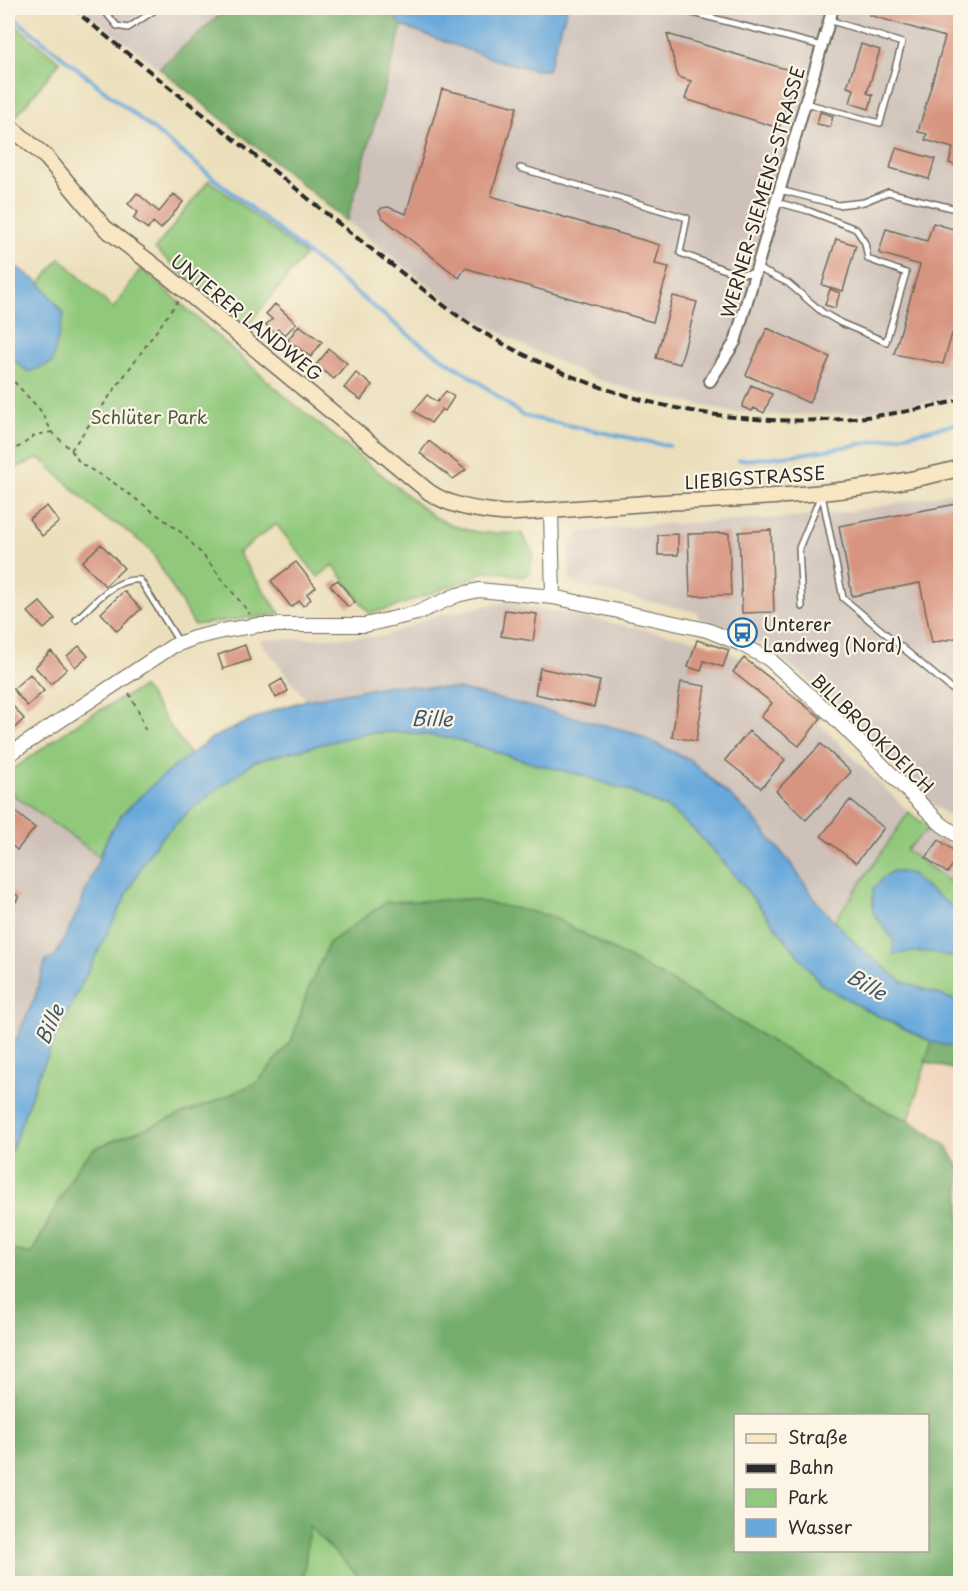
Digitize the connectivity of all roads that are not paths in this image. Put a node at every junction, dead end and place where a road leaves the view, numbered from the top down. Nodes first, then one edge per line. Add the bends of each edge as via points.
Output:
1 (102, 8) edge
2 (158, 8) edge
3 (833, 8) edge
4 (689, 12) dead end
5 (829, 20) junction
6 (822, 46) junction
7 (805, 104) junction
8 (8, 125) edge
9 (520, 168) dead end
10 (780, 189) junction
11 (776, 202) junction
12 (960, 210) edge
13 (756, 271) junction
14 (710, 381) dead end
15 (960, 468) edge
16 (822, 493) junction
17 (482, 511) joint
18 (551, 512) junction
19 (553, 597) junction
20 (802, 607) dead end
21 (76, 620) dead end
22 (180, 644) junction
23 (960, 696) edge
24 (8, 755) edge
25 (960, 837) edge

1 - 2 lane via 117,26 128,28
3 - 5 street, WERNER-SIEMENS-STRASSE
4 - 6 lane
5 - 6 street, WERNER-SIEMENS-STRASSE
5 - 7 lane via 902,43 880,123
6 - 7 street, WERNER-SIEMENS-STRASSE
7 - 10 street, WERNER-SIEMENS-STRASSE
8 - 17 main road, UNTERER LANDWEG via 47,158 105,228 429,492
9 - 13 lane via 687,218 680,253 736,274
10 - 11 street, WERNER-SIEMENS-STRASSE
10 - 12 lane via 838,205 864,202 888,192
11 - 13 street, WERNER-SIEMENS-STRASSE
11 - 13 lane via 856,229 865,243 868,259 906,273 886,342 841,323 788,283
13 - 14 street, WERNER-SIEMENS-STRASSE via 735,342
15 - 16 main road, LIEBIGSTRASSE
16 - 18 main road, LIEBIGSTRASSE
16 - 20 lane via 800,548
16 - 23 lane via 843,598
17 - 18 main road, LIEBIGSTRASSE
18 - 19 street
19 - 22 street, BILLBROOKDEICH via 479,590 417,613 365,625 259,625
19 - 25 street, BILLBROOKDEICH via 707,630 769,659 833,716 941,824
21 - 22 lane via 121,582 141,580
22 - 24 street, BILLBROOKDEICH

